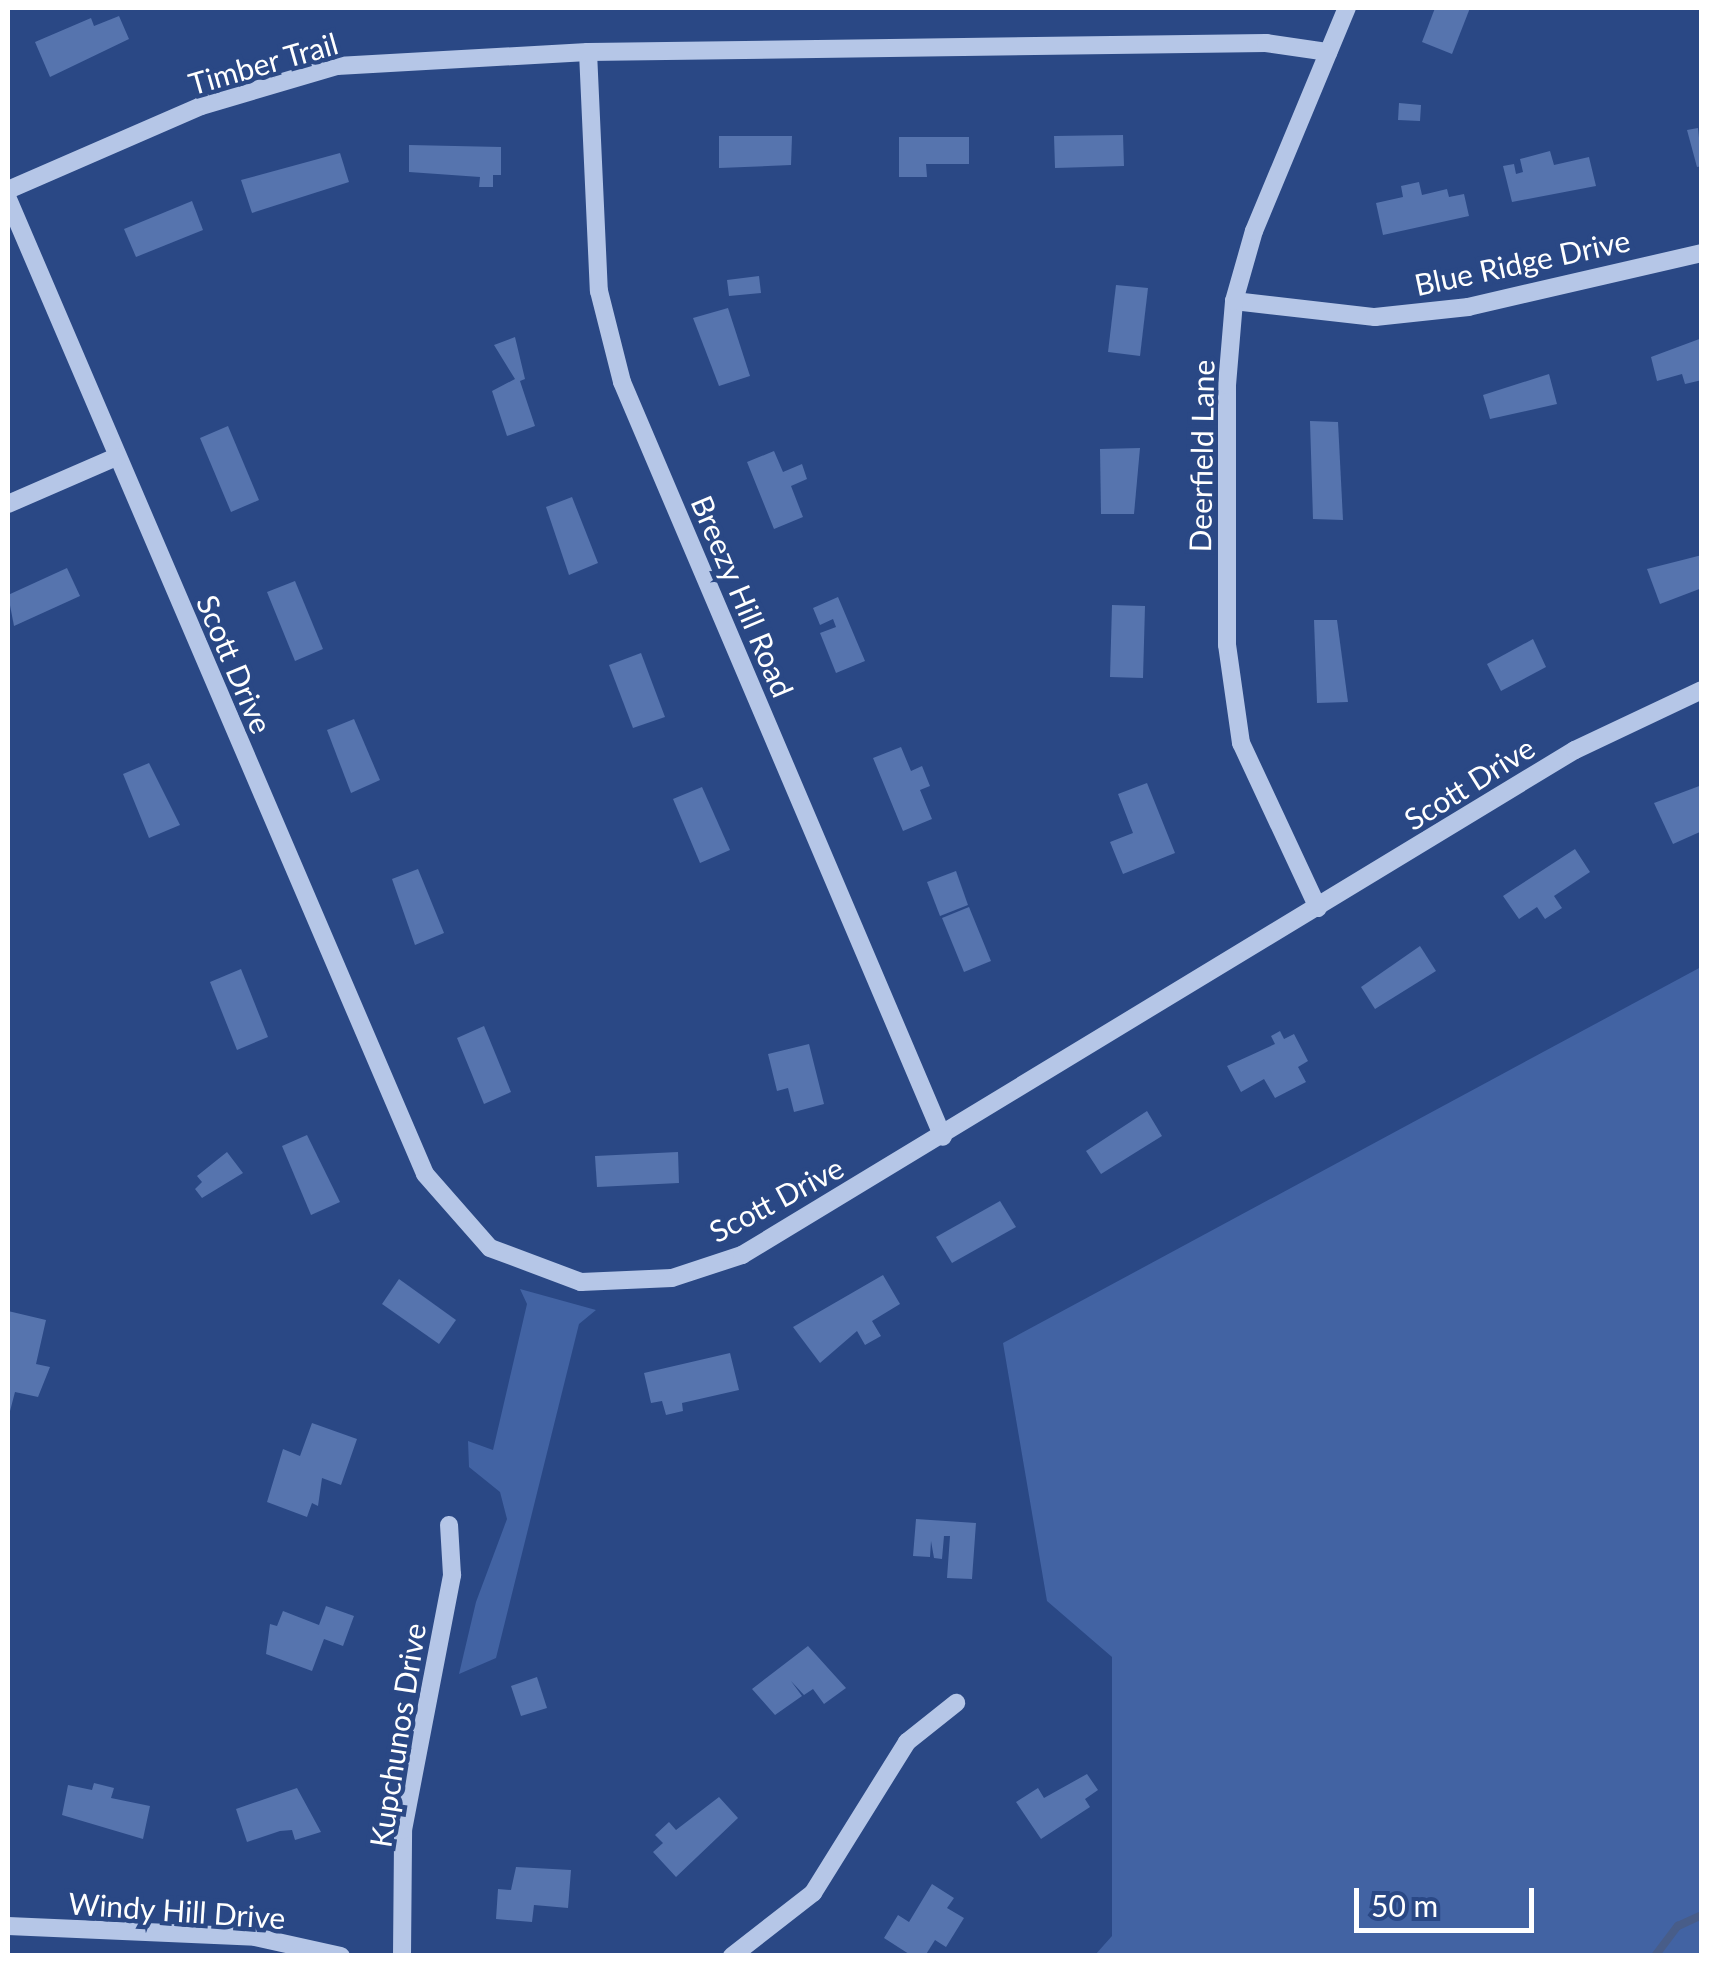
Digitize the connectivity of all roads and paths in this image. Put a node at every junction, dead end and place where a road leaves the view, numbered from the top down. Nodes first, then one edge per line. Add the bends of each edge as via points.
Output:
1 (1347, 8) edge
2 (588, 52) junction
3 (1328, 52) junction
4 (8, 190) edge
5 (8, 198) edge
6 (1702, 253) edge
7 (1234, 302) junction
8 (116, 457) junction
9 (8, 504) edge
10 (1702, 690) edge
11 (1318, 908) junction
12 (943, 1137) junction
13 (449, 1525) dead end
14 (956, 1703) dead end
15 (8, 1926) edge
16 (341, 1956) edge
17 (402, 1956) edge
18 (732, 1956) edge

1 - 3 street, Deerfield Lane
2 - 3 street, Timber Trail via 1266,44
2 - 4 street, Timber Trail via 337,66 201,106
2 - 12 street, Breezy Hill Road via 599,292 622,382
3 - 7 street, Deerfield Lane via 1254,231
5 - 8 street, Scott Drive
6 - 7 street, Blue Ridge Drive via 1468,306 1374,317
7 - 11 street, Deerfield Lane via 1227,385 1227,645 1241,743
8 - 9 street
8 - 12 street, Scott Drive via 425,1174 490,1248 581,1282 672,1278 742,1255
10 - 11 street, Scott Drive via 1575,750
11 - 12 street, Scott Drive
13 - 17 street, Kupchunos Drive via 452,1575 403,1830
14 - 18 street via 908,1742 812,1893
15 - 16 street, Windy Hill Drive via 255,1937

